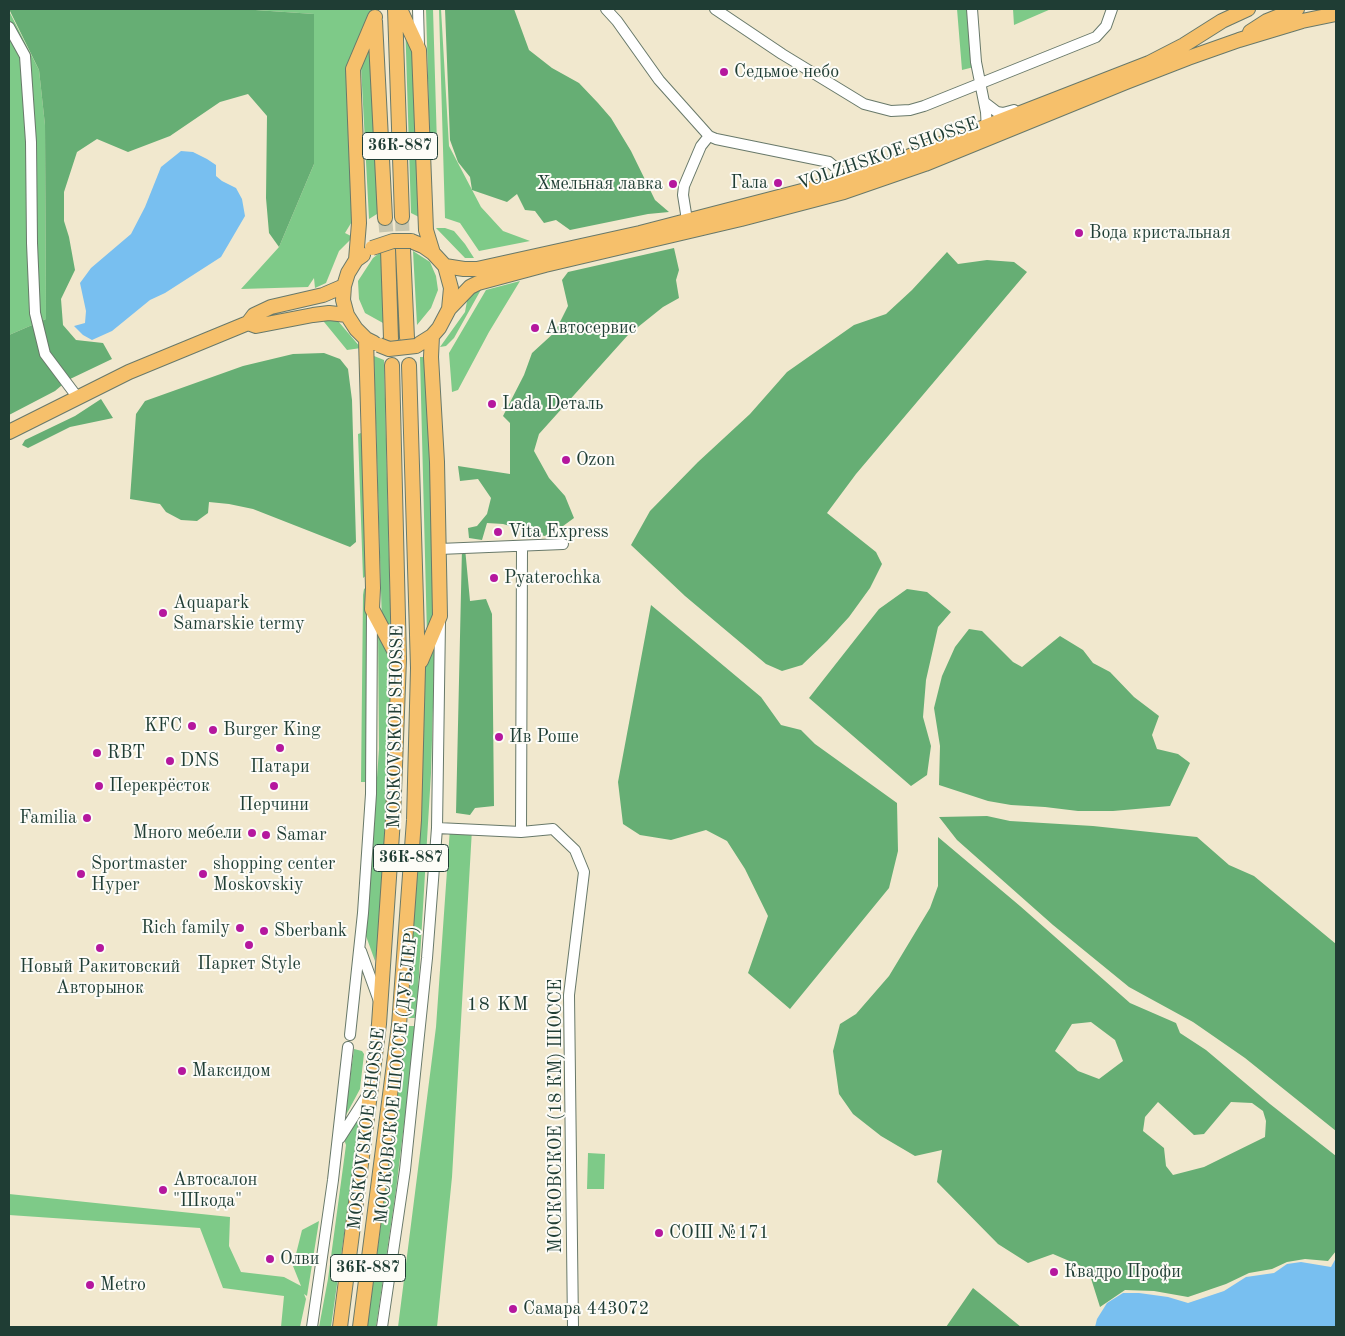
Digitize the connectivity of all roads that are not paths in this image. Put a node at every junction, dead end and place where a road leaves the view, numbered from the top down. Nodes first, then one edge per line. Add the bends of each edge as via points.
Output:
1 (395, 9) edge
2 (400, 9) edge
3 (418, 9) edge
4 (606, 9) edge
5 (716, 9) edge
6 (972, 9) edge
7 (1112, 9) edge
8 (1248, 9) edge
9 (1297, 9) edge
10 (375, 13) edge
11 (1336, 14) edge
12 (9, 27) edge
13 (1239, 40) junction
14 (419, 50) junction
15 (980, 84) junction
16 (1051, 101) junction
17 (984, 102) junction
18 (1008, 125) junction
19 (988, 127) junction
20 (709, 136) junction
21 (959, 138) junction
22 (947, 155) junction
23 (844, 181) junction
24 (402, 217) tunnel mouth
25 (385, 218) tunnel mouth
26 (687, 220) junction
27 (407, 245) junction
28 (388, 250) tunnel mouth
29 (433, 252) junction
30 (356, 260) junction
31 (445, 266) junction
32 (344, 286) junction
33 (449, 309) junction
34 (347, 315) junction
35 (248, 323) junction
36 (432, 336) junction
37 (366, 339) junction
38 (385, 342) junction
39 (412, 342) junction
40 (392, 365) dead end
41 (409, 365) dead end
42 (78, 398) junction
43 (9, 432) edge
44 (562, 544) dead end
45 (522, 546) junction
46 (439, 549) junction
47 (372, 609) junction
48 (440, 616) junction
49 (398, 659) junction
50 (418, 668) junction
51 (437, 828) junction
52 (521, 832) junction
53 (359, 948) junction
54 (381, 1007) junction
55 (350, 1035) dead end
56 (376, 1043) junction
57 (348, 1047) dead end
58 (396, 1047) junction
59 (372, 1089) junction
60 (338, 1141) junction
61 (312, 1327) edge
62 (340, 1327) edge
63 (360, 1327) edge
64 (382, 1327) edge
65 (573, 1327) edge

1 - 24 main road, 36К-887
2 - 14 main road
3 - 14 street
4 - 20 street via 659,80
5 - 15 street via 782,54 864,104 878,109 910,110
6 - 15 street
7 - 15 street via 1106,26 1096,37
8 - 16 main road, VOLZHSKOE SHOSSE via 1162,57
9 - 13 main road via 1267,20
10 - 25 main road, 36К-887
10 - 30 main road via 353,69 359,223
11 - 13 main road, VOLZHSKOE SHOSSE
12 - 42 street via 25,56 31,142 35,313 45,354
13 - 18 main road, VOLZHSKOE SHOSSE
14 - 29 main road via 426,230
15 - 17 street
16 - 17 street via 1037,100 1002,113
16 - 18 main road, VOLZHSKOE SHOSSE
17 - 19 street
17 - 21 street via 977,123
18 - 19 main road, VOLZHSKOE SHOSSE
18 - 22 main road, VOLZHSKOE SHOSSE
19 - 21 main road, VOLZHSKOE SHOSSE
19 - 22 street via 984,134
20 - 23 street via 829,162 841,172
20 - 26 street via 684,186
21 - 23 main road, VOLZHSKOE SHOSSE
22 - 33 main road, VOLZHSKOE SHOSSE via 844,192 478,283
23 - 26 main road, VOLZHSKOE SHOSSE
26 - 31 main road, VOLZHSKOE SHOSSE via 477,269
27 - 29 main road via 423,246
27 - 30 main road, bridge via 393,241 372,248
27 - 39 main road
28 - 38 main road
29 - 31 main road
30 - 32 main road
31 - 33 main road via 451,288
32 - 34 main road
32 - 35 main road via 323,296 271,307 254,315
33 - 36 main road
34 - 35 main road via 329,313 256,326
34 - 37 main road
35 - 42 main road via 130,372
36 - 39 main road
36 - 46 main road
37 - 38 main road
37 - 47 main road
38 - 39 main road, bridge via 388,349
40 - 49 main road, MOSKOVSKOE SHOSSE / 36К-887
41 - 50 main road, MOSKOVSKOE SHOSSE / 36К-887
42 - 43 main road
44 - 45 street
45 - 46 street
45 - 52 street
46 - 48 main road
47 - 49 main road
47 - 53 street via 371,794
48 - 50 main road
48 - 51 street, МОСКОВСКОЕ ШОССЕ (ДУБЛЕР)
49 - 54 main road, MOSKOVSKOE SHOSSE / 36К-887 via 393,819
50 - 58 main road, MOSKOVSKOE SHOSSE / 36К-887 via 414,820
51 - 52 street, МОСКОВСКОЕ (18 КМ) ШОССЕ
51 - 64 street, МОСКОВСКОЕ ШОССЕ (ДУБЛЕР) via 421,1027 405,1170
52 - 65 street, МОСКОВСКОЕ (18 КМ) ШОССЕ via 553,829 575,850 584,872 569,995
53 - 54 street
53 - 55 street
54 - 56 main road, MOSKOVSKOE SHOSSE / 36К-887
56 - 58 main road
56 - 59 main road, MOSKOVSKOE SHOSSE / 36К-887
57 - 60 street
58 - 63 main road, MOSKOVSKOE SHOSSE / 36К-887
59 - 60 street
59 - 62 main road, MOSKOVSKOE SHOSSE / 36К-887
60 - 61 street

